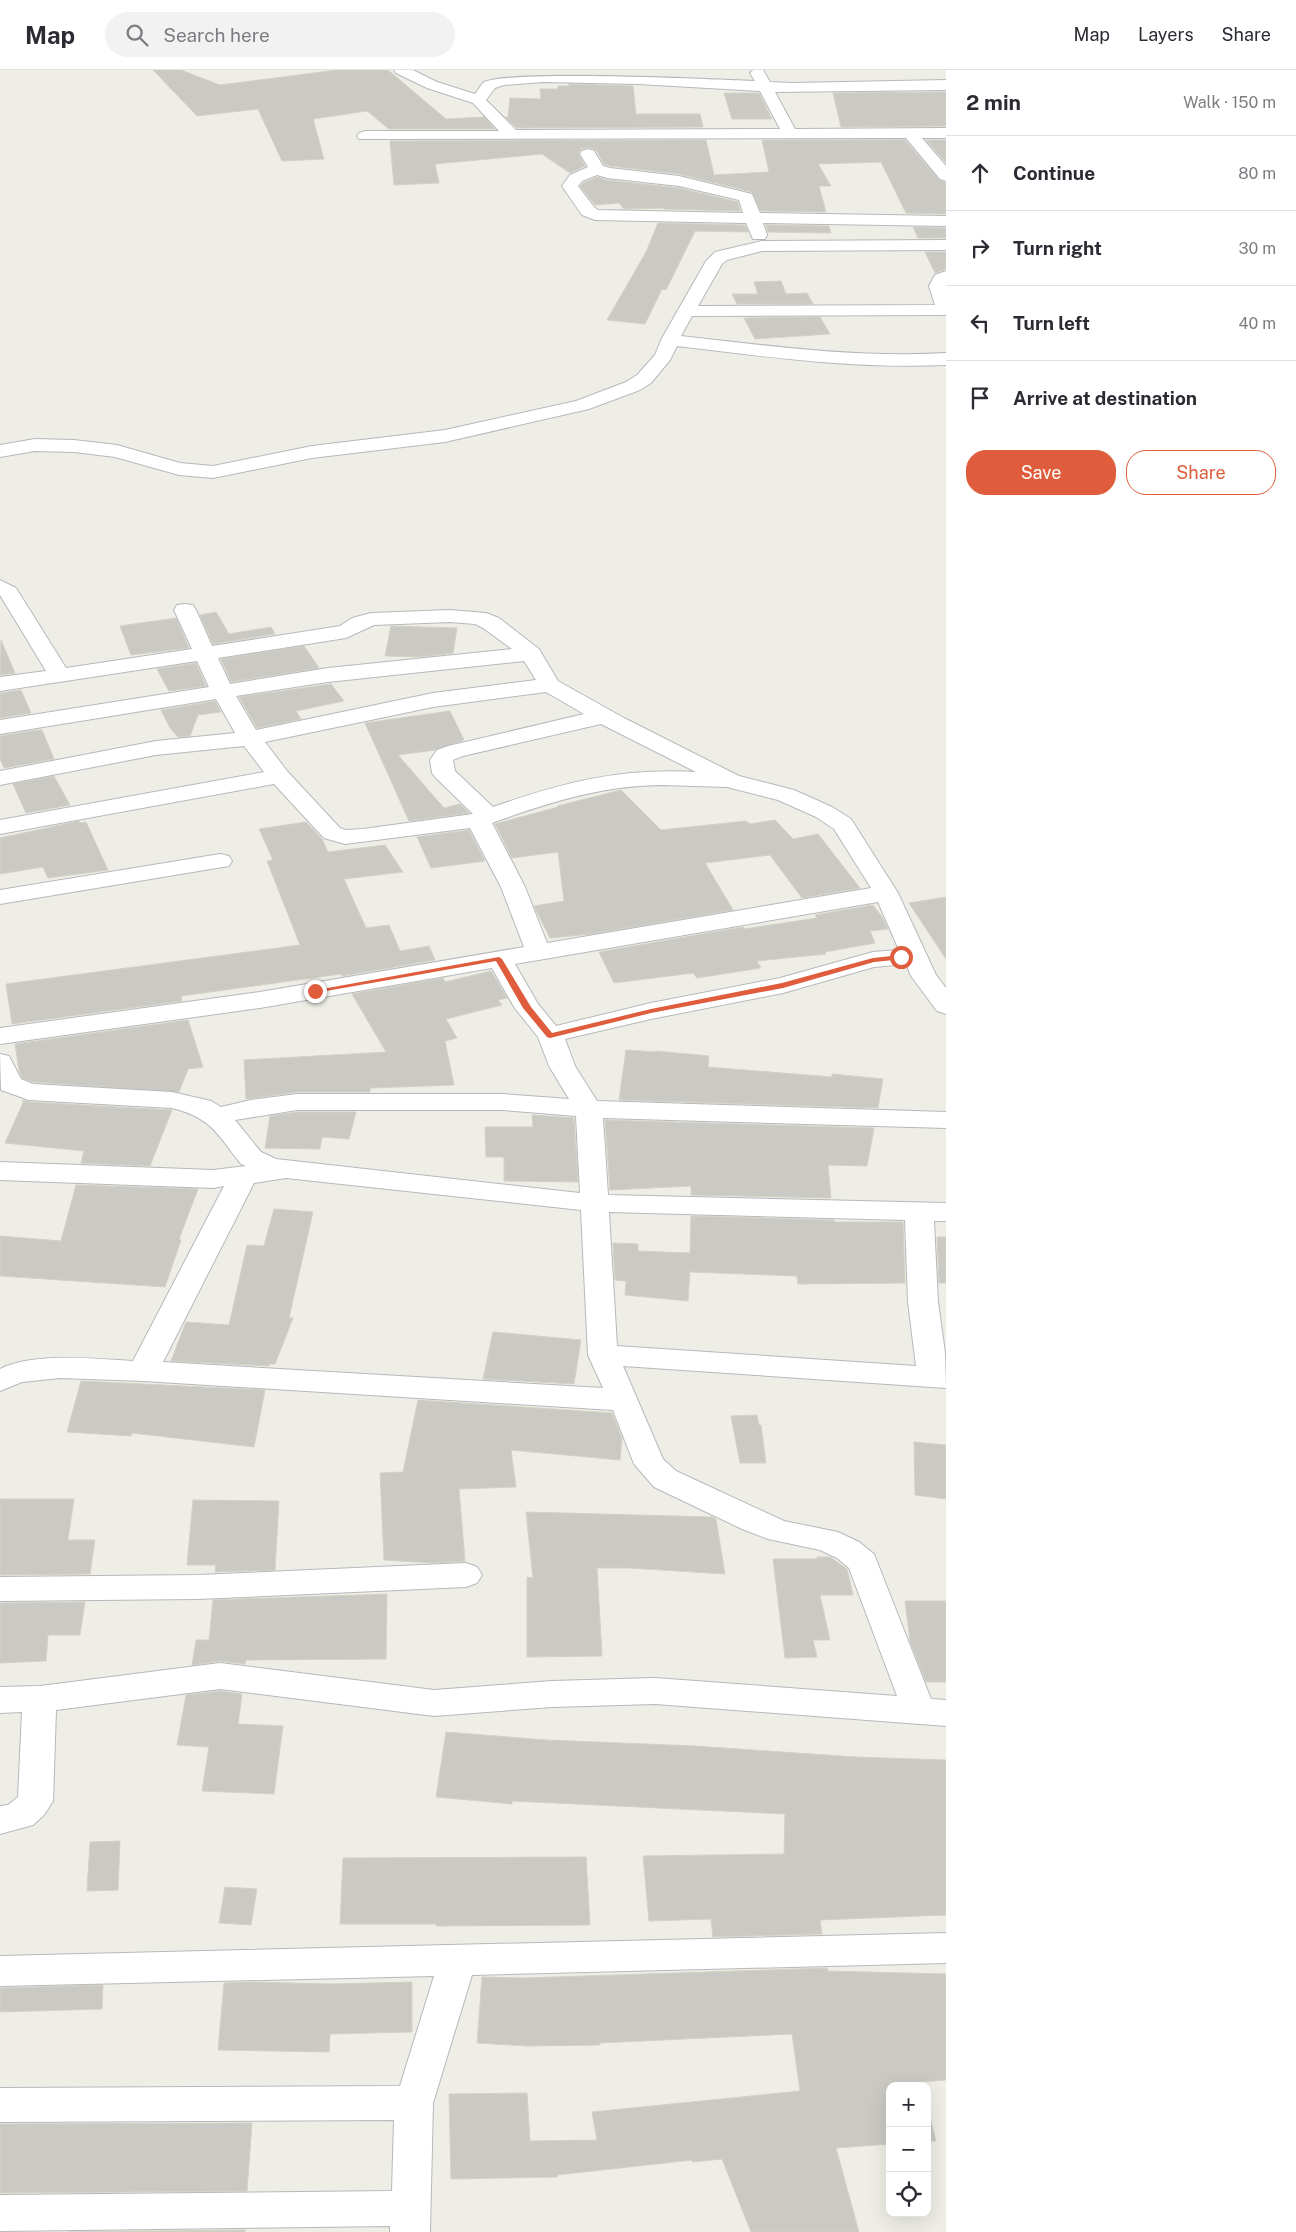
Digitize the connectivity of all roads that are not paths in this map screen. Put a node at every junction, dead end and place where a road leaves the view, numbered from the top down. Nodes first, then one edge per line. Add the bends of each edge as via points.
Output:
1 (401, 70) edge
2 (756, 70) edge
3 (562, 74) edge
4 (946, 85) edge
5 (764, 86) junction
6 (478, 100) junction
7 (910, 133) junction
8 (946, 133) edge
9 (585, 134) junction
10 (790, 134) junction
11 (512, 135) junction
12 (365, 136) dead end
13 (598, 169) junction
14 (946, 176) edge
15 (755, 219) junction
16 (898, 221) junction
17 (946, 221) edge
18 (907, 245) junction
19 (762, 246) junction
20 (946, 246) edge
21 (946, 276) edge
22 (946, 310) edge
23 (688, 311) junction
24 (670, 340) junction
25 (946, 359) edge
26 (0, 451) edge
27 (3, 591) edge
28 (185, 610) dead end
29 (204, 652) junction
30 (531, 654) junction
31 (0, 664) edge
32 (60, 676) junction
33 (0, 684) edge
34 (550, 684) junction
35 (222, 691) junction
36 (106, 695) junction
37 (604, 716) junction
38 (0, 727) edge
39 (251, 738) junction
40 (279, 776) junction
41 (0, 778) edge
42 (731, 781) junction
43 (484, 818) junction
44 (0, 827) edge
45 (220, 861) dead end
46 (886, 893) junction
47 (0, 897) edge
48 (538, 952) junction
49 (915, 956) junction
50 (499, 959) junction
51 (946, 1006) edge
52 (550, 1035) junction
53 (0, 1036) edge
54 (0, 1062) edge
55 (589, 1109) junction
56 (217, 1116) junction
57 (946, 1120) edge
58 (289, 1170) junction
59 (0, 1171) edge
60 (244, 1175) junction
61 (593, 1203) junction
62 (933, 1211) edge
63 (603, 1355) junction
64 (143, 1371) junction
65 (939, 1377) edge
66 (0, 1381) edge
67 (624, 1400) junction
68 (466, 1575) dead end
69 (0, 1589) edge
70 (40, 1699) junction
71 (0, 1700) edge
72 (932, 1712) edge
73 (0, 1820) edge
74 (946, 1948) edge
75 (457, 1962) junction
76 (0, 1971) edge
77 (414, 2103) junction
78 (0, 2105) edge
79 (0, 2213) edge
80 (411, 2220) edge

1 - 6 street via 432,85
2 - 5 street
3 - 5 street
3 - 6 street via 502,81 490,85
4 - 5 street
5 - 10 street
6 - 11 street
7 - 8 street
7 - 10 street
7 - 14 street
9 - 10 street
9 - 11 street
9 - 13 street via 586,149
11 - 12 street
13 - 15 street via 738,194 746,197
13 - 15 street via 576,178 570,186 588,211 595,215
15 - 16 street
15 - 19 street
16 - 17 street
16 - 18 street
18 - 19 street
18 - 20 street
19 - 23 street via 721,256 715,261
21 - 22 street via 938,286
22 - 23 street
23 - 24 street
24 - 25 street via 855,360 912,362
24 - 26 street via 664,356 644,379 632,386 582,405 445,436 312,452 214,472 179,469 117,451 74,446 35,445
27 - 32 street
28 - 29 street
29 - 30 street via 346,632 370,619 450,616 478,618 491,623
29 - 32 street
29 - 35 street
30 - 34 street
30 - 35 street via 328,675
31 - 32 street
32 - 33 street
32 - 36 street
34 - 37 street
34 - 39 street via 433,700
35 - 36 street
35 - 39 street
36 - 38 street
37 - 42 street
37 - 43 street via 445,756 441,760 444,773
39 - 40 street
39 - 41 street via 156,748
40 - 43 street via 338,836 363,836
40 - 44 street
42 - 43 street via 629,779 568,791
42 - 46 street via 786,795 843,824
43 - 48 street
45 - 47 street
46 - 48 street
46 - 49 street
48 - 50 street
49 - 51 street via 924,976
49 - 52 street via 873,960 783,985
50 - 52 street via 527,1008
50 - 53 street via 260,1000
52 - 55 street via 562,1066
54 - 56 street via 10,1084 29,1092 172,1100 201,1107
55 - 56 street via 503,1102 298,1102
55 - 57 street
55 - 61 street
56 - 58 street via 251,1158 268,1166
58 - 60 street
58 - 61 street
59 - 60 street via 213,1179
60 - 64 street
61 - 62 street
61 - 63 street
62 - 65 street via 923,1302 930,1353
63 - 65 street
63 - 67 street
64 - 66 street via 60,1368 16,1373
64 - 67 street
67 - 72 street via 650,1464 665,1479 753,1522 779,1531 827,1540 863,1562
68 - 69 street via 198,1587
70 - 71 street
70 - 72 street via 220,1676 434,1703 552,1694 655,1691
70 - 73 street via 35,1801 27,1812
74 - 75 street
75 - 76 street
75 - 77 street
77 - 78 street
77 - 80 street
79 - 80 street

